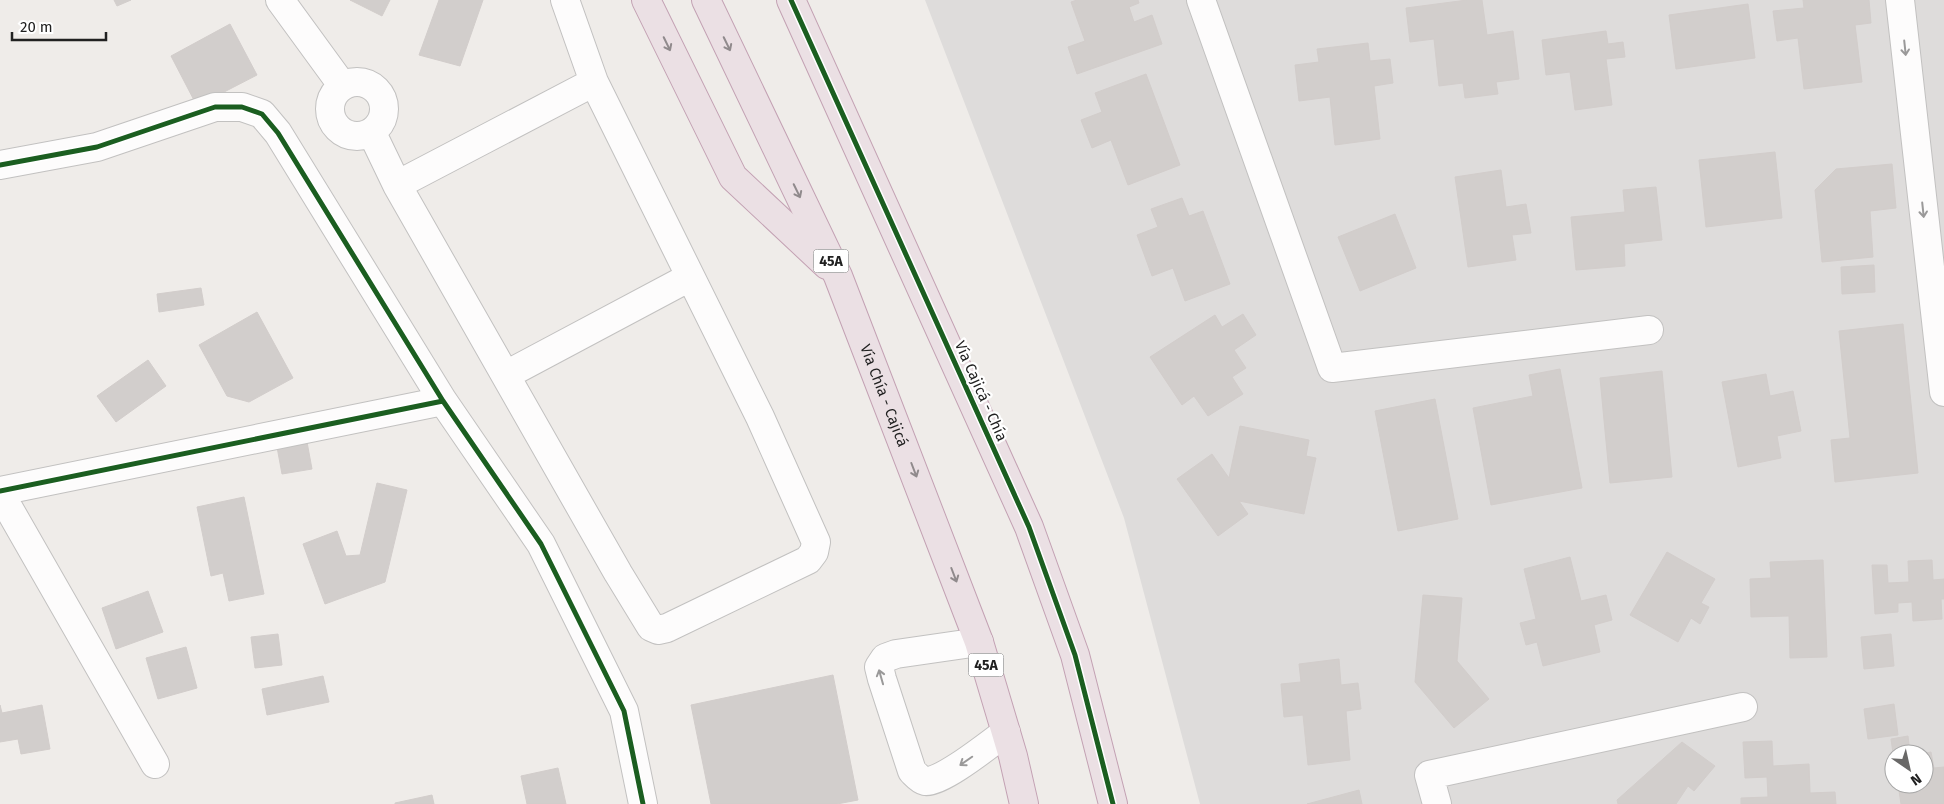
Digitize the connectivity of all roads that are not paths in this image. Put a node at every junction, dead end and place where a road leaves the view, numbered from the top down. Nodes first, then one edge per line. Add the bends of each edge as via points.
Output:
1 (280, 0) edge
2 (565, 0) edge
3 (646, 0) edge
4 (706, 0) edge
5 (791, 0) edge
6 (1201, 0) edge
7 (1900, 0) edge
8 (594, 82) junction
9 (342, 85) junction
10 (372, 133) junction
11 (0, 165) edge
12 (397, 184) junction
13 (838, 276) junction
14 (690, 277) junction
15 (1649, 330) dead end
16 (506, 376) junction
17 (1944, 392) edge
18 (443, 401) junction
19 (0, 492) edge
20 (979, 642) junction
21 (1743, 707) dead end
22 (1006, 732) junction
23 (155, 764) dead end
24 (643, 804) edge
25 (1024, 804) edge
26 (1113, 804) edge
27 (1438, 804) edge

1 - 9 street
2 - 8 street
3 -> 13 highway via 733,177
4 -> 13 highway, Vía Chía - Cajicá / 45A
5 - 26 highway, Vía Cajicá - Chía via 1028,527 1075,655
6 - 15 street via 1332,368
7 -> 17 street
8 - 12 street
8 - 14 street
9 - 10 street via 359,81 375,87 384,102 383,120
9 - 10 street via 332,96 329,110 333,124 344,134 358,137
10 - 12 street
11 - 18 street via 97,147 214,107 242,106 262,114 278,133
12 - 16 street
13 -> 20 highway, Vía Chía - Cajicá / 45A
14 - 16 street
14 - 16 street via 760,416 816,542 808,560 667,628 658,630 651,627
18 - 19 street
18 - 24 street via 541,544 624,711
19 - 23 street
20 - 22 highway, Vía Chía - Cajicá / 45A
22 -> 20 street via 940,778 926,781 912,771 882,679 879,667 885,658
21 - 27 street via 1429,774
22 - 25 highway, Vía Chía - Cajicá / 45A

